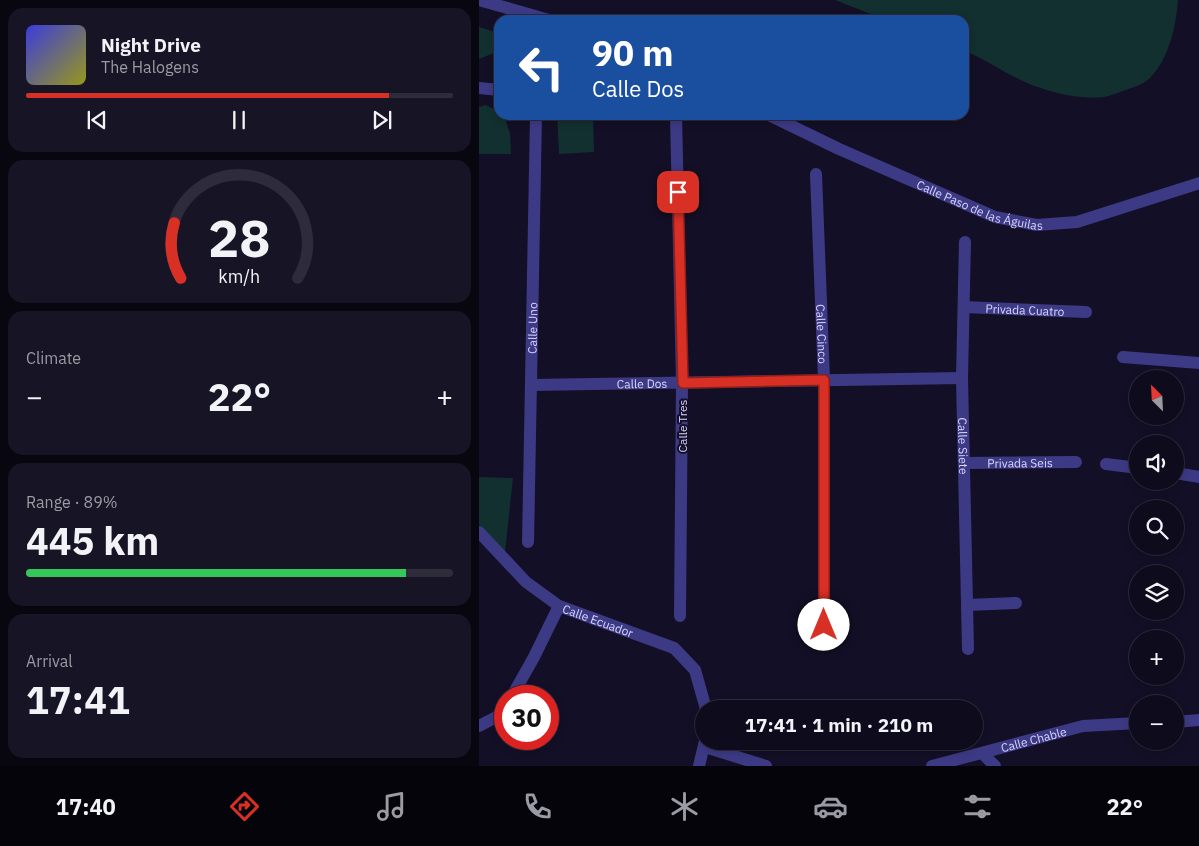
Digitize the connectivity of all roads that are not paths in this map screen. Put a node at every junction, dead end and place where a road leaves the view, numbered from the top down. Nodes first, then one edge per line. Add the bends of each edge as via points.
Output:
1 (479, 0) edge
2 (529, 15) edge
3 (479, 88) edge
4 (494, 90) edge
5 (536, 120) edge
6 (676, 120) edge
7 (779, 120) edge
8 (816, 174) dead end
9 (1199, 183) edge
10 (965, 242) dead end
11 (964, 307) junction
12 (1086, 312) dead end
13 (1123, 357) dead end
14 (1199, 363) edge
15 (962, 378) junction
16 (824, 380) junction
17 (683, 383) junction
18 (531, 385) junction
19 (1076, 462) dead end
20 (964, 463) junction
21 (1106, 464) dead end
22 (1129, 467) edge
23 (1184, 474) edge
24 (1199, 477) edge
25 (479, 532) edge
26 (528, 542) dead end
27 (1016, 603) dead end
28 (967, 605) junction
29 (559, 606) junction
30 (680, 616) dead end
31 (824, 644) dead end
32 (968, 649) dead end
33 (518, 685) edge
34 (703, 700) edge
35 (494, 718) edge
36 (1199, 720) edge
37 (1184, 721) edge
38 (1129, 723) edge
39 (479, 726) edge
40 (703, 750) edge
41 (722, 750) edge
42 (982, 753) junction
43 (699, 766) edge
44 (766, 766) edge
45 (932, 766) edge
46 (995, 766) edge

1 - 2 street
3 - 4 street
5 - 18 street, Calle Uno
6 - 17 street, Calle Tres
7 - 9 street, Calle Paso de las Águilas via 995,217 1037,225 1077,222
8 - 16 street, Calle Cinco
10 - 11 street, Calle Siete
11 - 12 street, Privada Cuatro
11 - 15 street, Calle Siete
13 - 14 street
15 - 16 street, Calle Dos
15 - 20 street, Calle Siete
16 - 17 street, Calle Dos
16 - 31 street, Calle Cinco
17 - 18 street, Calle Dos
17 - 30 street, Calle Tres
18 - 26 street, Calle Uno
19 - 20 street, Privada Seis
20 - 28 street, Calle Siete
21 - 22 street
23 - 24 street
25 - 29 street, Calle Ecuador via 526,582
27 - 28 street
28 - 32 street, Calle Siete
29 - 33 street
29 - 34 street, Calle Ecuador via 675,648 695,670
35 - 39 street
36 - 37 street
38 - 42 street, Calle Chable via 1083,726
40 - 43 street
41 - 44 street
42 - 45 street, Calle Chable
42 - 46 street

